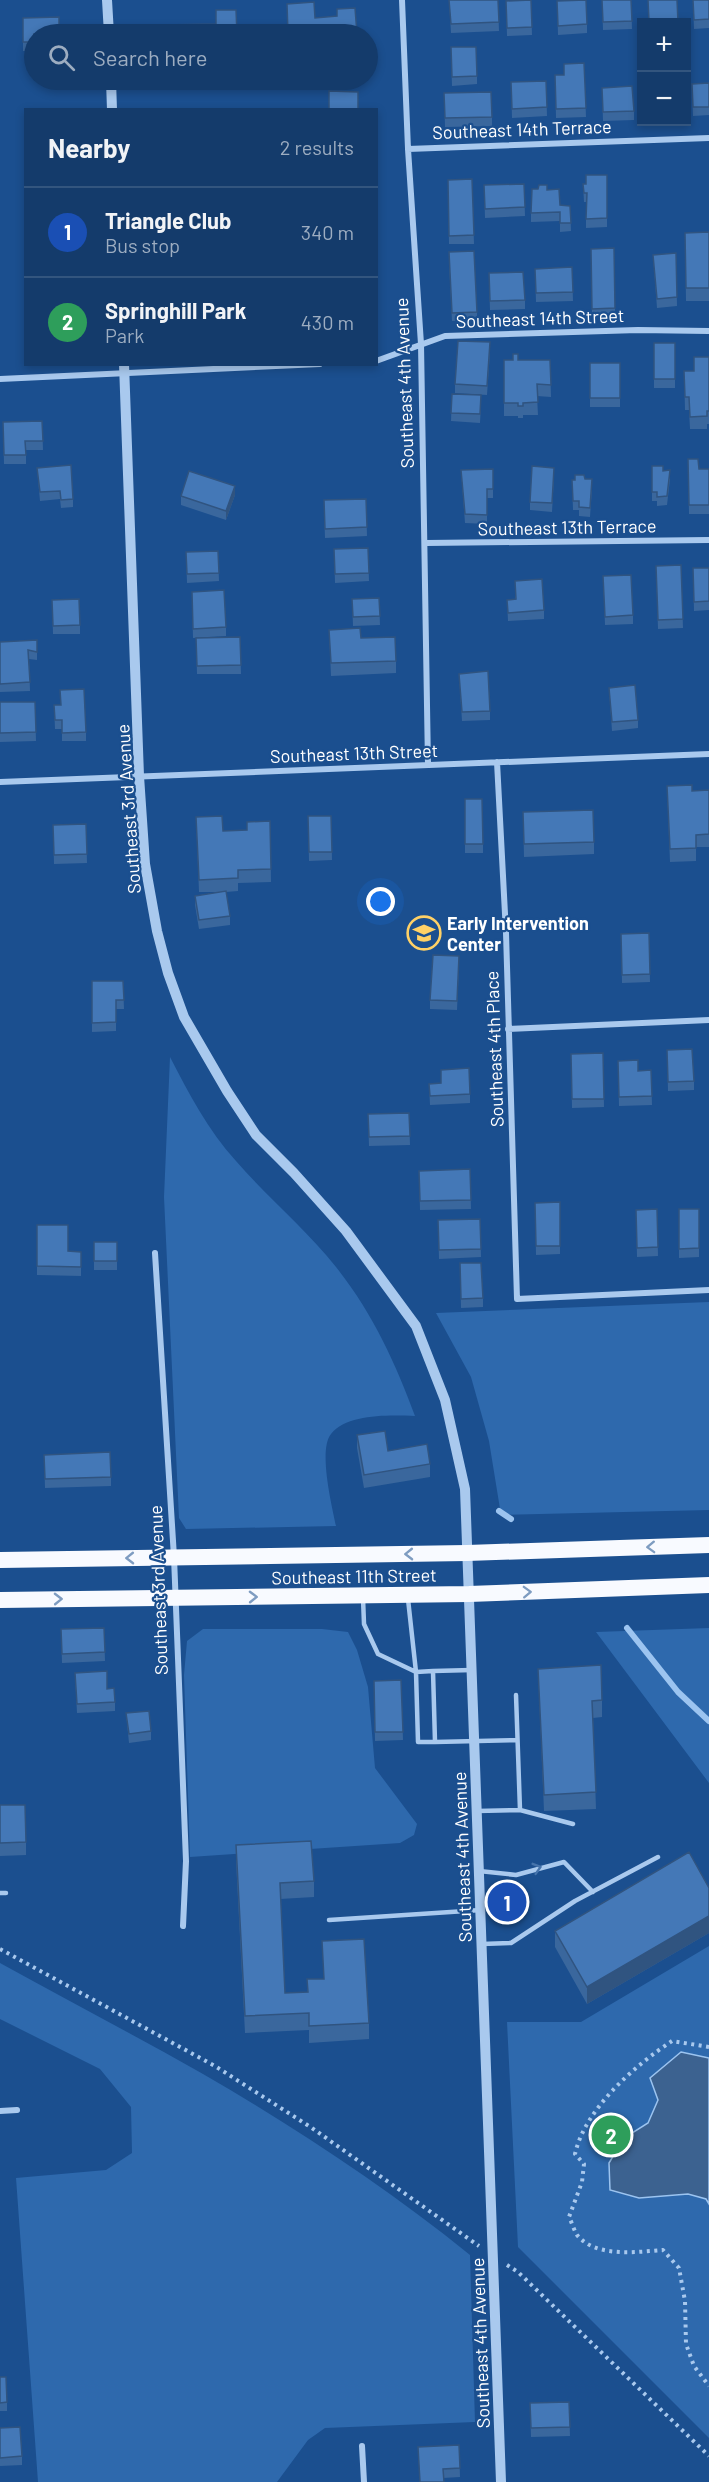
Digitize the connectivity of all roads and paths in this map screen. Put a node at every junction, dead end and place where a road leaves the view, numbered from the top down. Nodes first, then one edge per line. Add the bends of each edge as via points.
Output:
1 (107, 0) edge
2 (402, 0) edge
3 (108, 24) edge
4 (111, 90) edge
5 (112, 108) edge
6 (709, 138) edge
7 (408, 148) junction
8 (709, 331) edge
9 (421, 344) junction
10 (378, 360) edge
11 (255, 366) edge
12 (124, 370) edge
13 (0, 379) edge
14 (709, 540) edge
15 (426, 543) junction
16 (709, 754) edge
17 (497, 762) junction
18 (428, 765) junction
19 (139, 776) junction
20 (0, 782) edge
21 (709, 1020) edge
22 (508, 1029) junction
23 (155, 1253) dead end
24 (365, 1255) joint
25 (709, 1290) edge
26 (709, 1545) edge
27 (467, 1553) junction
28 (174, 1557) junction
29 (0, 1560) edge
30 (709, 1585) edge
31 (408, 1594) junction
32 (469, 1594) junction
33 (363, 1595) junction
34 (176, 1598) junction
35 (0, 1600) edge
36 (472, 1670) junction
37 (433, 1671) junction
38 (416, 1672) junction
39 (516, 1695) dead end
40 (517, 1740) junction
41 (474, 1741) junction
42 (435, 1742) junction
43 (520, 1810) junction
44 (477, 1811) junction
45 (573, 1824) dead end
46 (658, 1857) dead end
47 (479, 1870) junction
48 (593, 1892) junction
49 (0, 1893) edge
50 (6, 1893) dead end
51 (481, 1910) junction
52 (329, 1920) dead end
53 (183, 1926) dead end
54 (482, 1944) junction
55 (0, 1949) edge
56 (709, 2048) edge
57 (0, 2110) edge
58 (17, 2110) dead end
59 (494, 2258) junction
60 (709, 2386) edge
61 (362, 2446) dead end
62 (709, 2456) edge
63 (364, 2482) edge
64 (501, 2482) edge

1 - 3 street
2 - 7 street, Southeast 4th Avenue
4 - 5 street
6 - 7 street, Southeast 14th Terrace
7 - 9 street, Southeast 4th Avenue
8 - 9 street, Southeast 14th Street via 445,336
9 - 10 street, Southeast 14th Street
9 - 15 street, Southeast 4th Avenue
11 - 12 street
12 - 13 street
12 - 19 street, Southeast 3rd Avenue
14 - 15 street, Southeast 13th Terrace
15 - 18 street, Southeast 4th Avenue
16 - 17 street, Southeast 13th Street
17 - 18 street, Southeast 13th Street
17 - 22 street, Southeast 4th Place
18 - 19 street, Southeast 13th Street
19 - 20 street, Southeast 13th Street
19 - 24 street, Southeast 3rd Avenue via 145,864 154,920 184,1017 256,1135
21 - 22 street
22 - 25 street, Southeast 4th Place via 518,1299
23 - 28 street, Southeast 3rd Avenue
24 - 27 street, Southeast 4th Avenue via 416,1326 444,1400 465,1489
26 -> 27 highway, Southeast 11th Street
27 -> 28 highway, Southeast 11th Street
27 - 32 street, Southeast 4th Avenue
28 -> 29 highway, Southeast 11th Street
28 - 34 street, Southeast 3rd Avenue
32 -> 30 highway, Southeast 11th Street
31 - 32 highway, Southeast 11th Street
31 - 33 highway, Southeast 11th Street
31 - 38 lane
32 - 36 street, Southeast 4th Avenue
34 -> 33 highway, Southeast 11th Street
33 - 38 lane via 364,1624 378,1654
35 -> 34 highway, Southeast 11th Street
34 - 53 street, Southeast 3rd Avenue via 186,1861
36 - 37 lane
36 - 41 street, Southeast 4th Avenue
37 - 38 lane
37 - 42 lane
38 - 42 lane via 418,1742
39 - 40 lane
40 - 41 lane
40 - 43 lane
41 - 42 lane
41 - 44 street, Southeast 4th Avenue
43 - 44 lane
43 - 45 lane
44 - 47 street, Southeast 4th Avenue
46 - 48 lane
47 -> 48 lane via 516,1875 564,1862
47 - 51 street, Southeast 4th Avenue
48 - 54 lane via 511,1943
49 - 50 lane
51 - 52 lane
51 - 54 street, Southeast 4th Avenue
54 - 59 street, Southeast 4th Avenue
55 - 59 path via 215,2067 312,2128
56 - 60 path via 672,2042 642,2061 607,2095 578,2143 575,2154 584,2164 582,2182 569,2217 577,2235 594,2247 627,2253 663,2250 679,2268 686,2344 694,2366
57 - 58 street
59 - 62 path via 518,2271
59 - 64 street, Southeast 4th Avenue
61 - 63 street

